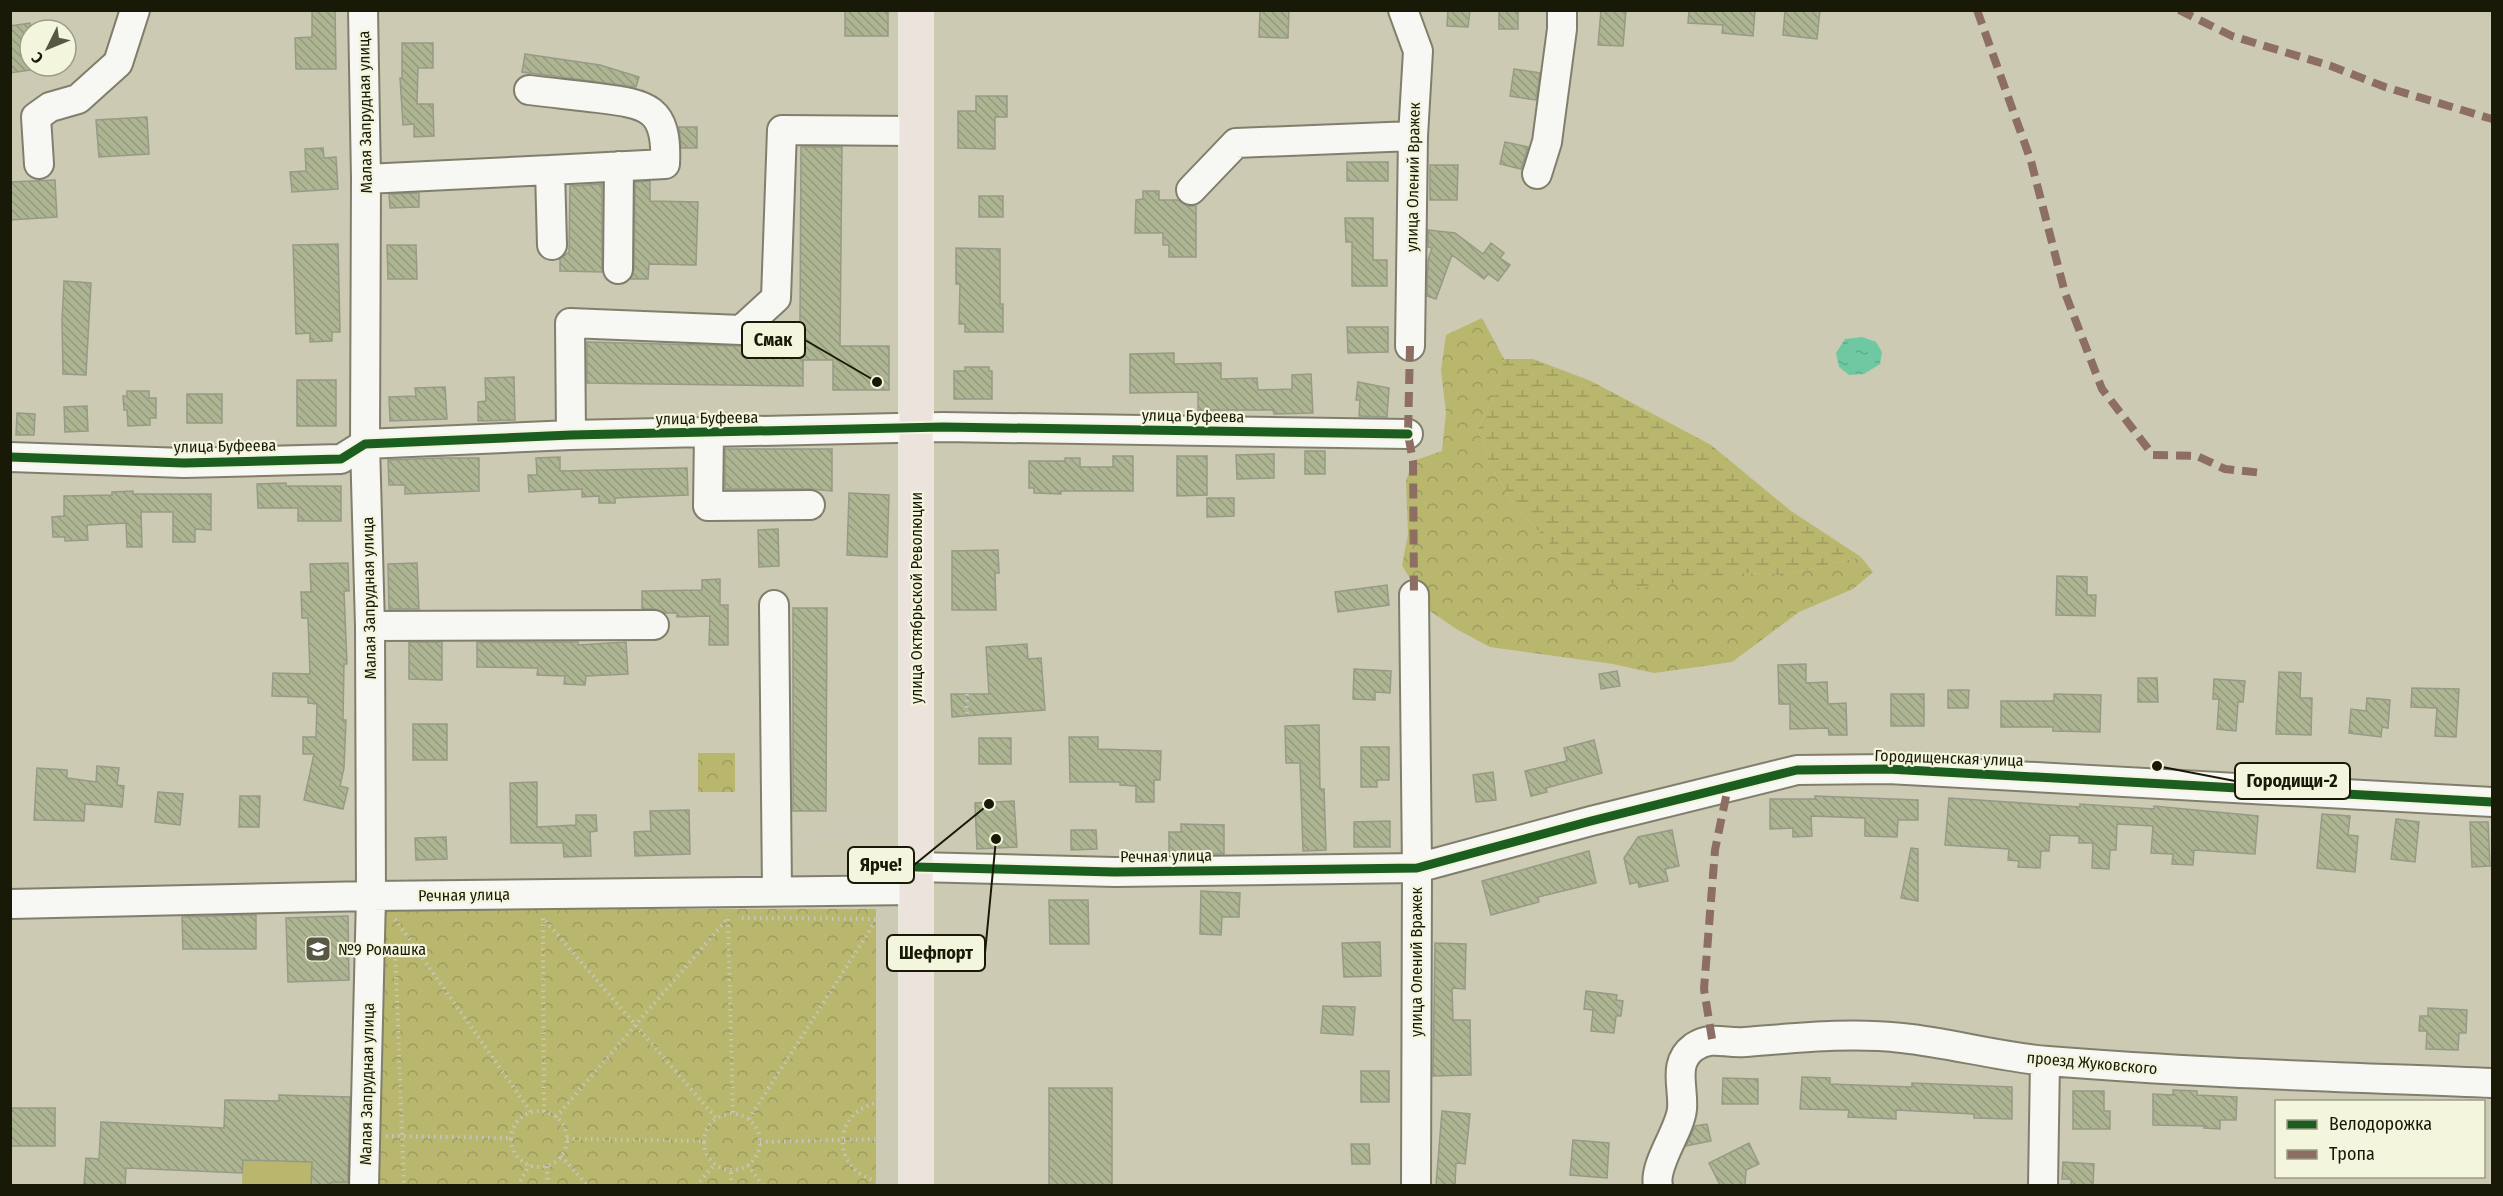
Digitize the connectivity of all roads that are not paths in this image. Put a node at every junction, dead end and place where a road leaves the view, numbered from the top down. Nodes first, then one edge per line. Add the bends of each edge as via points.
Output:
1 (135, 10) edge
2 (363, 10) edge
3 (916, 10) edge
4 (1403, 10) edge
5 (1562, 10) edge
6 (528, 90) dead end
7 (916, 130) junction
8 (1413, 136) junction
9 (39, 164) dead end
10 (619, 166) junction
11 (550, 170) junction
12 (1537, 174) dead end
13 (366, 179) junction
14 (1191, 190) dead end
15 (552, 245) dead end
16 (618, 269) dead end
17 (1410, 346) dead end
18 (916, 428) junction
19 (709, 433) junction
20 (1408, 434) dead end
21 (571, 435) junction
22 (365, 444) junction
23 (10, 457) edge
24 (810, 505) dead end
25 (1414, 595) dead end
26 (774, 605) dead end
27 (654, 625) dead end
28 (370, 626) junction
29 (2493, 802) edge
30 (1417, 868) junction
31 (916, 878) junction
32 (777, 890) junction
33 (371, 896) junction
34 (10, 904) edge
35 (2045, 1061) junction
36 (2493, 1083) edge
37 (364, 1185) edge
38 (916, 1185) edge
39 (1416, 1185) edge
40 (1658, 1185) edge
41 (2043, 1185) edge

1 - 9 street via 118,63 78,99 36,117
2 - 13 street, Малая Запрудная улица
3 - 7 main road, улица Октябрьской Революции
4 - 8 street, улица Олений Вражек via 1418,51
5 - 12 street via 1547,142
6 - 10 street via 635,103 653,113 664,132 665,164
7 - 18 main road, улица Октябрьской Революции
7 - 21 street via 782,130 777,298 741,330 570,323
8 - 14 street via 1236,143
8 - 17 street, улица Олений Вражек
10 - 11 street
10 - 16 street
11 - 13 street
11 - 15 street
13 - 22 street, Малая Запрудная улица
18 - 19 street, улица Буфеева
18 - 20 street, улица Буфеева
18 - 31 main road, улица Октябрьской Революции
19 - 21 street, улица Буфеева
19 - 24 street via 708,506
21 - 22 street, улица Буфеева
22 - 23 street, улица Буфеева via 341,459 184,463
22 - 28 street, Малая Запрудная улица
25 - 30 street, улица Олений Вражек
26 - 32 street
27 - 28 street
28 - 33 street, Малая Запрудная улица
29 - 30 street, Городищенская улица via 1888,769 1797,770
30 - 31 street, Речная улица
30 - 39 street, улица Олений Вражек
31 - 32 street, Речная улица
31 - 38 main road, улица Октябрьской Революции
32 - 33 street, Речная улица
33 - 34 street, Речная улица
33 - 37 street, Малая Запрудная улица
35 - 36 street, проезд Жуковского
35 - 40 street, проезд Жуковского via 1901,1038 1821,1036 1731,1043 1712,1039 1694,1047 1684,1057 1680,1071 1682,1110
35 - 41 street

